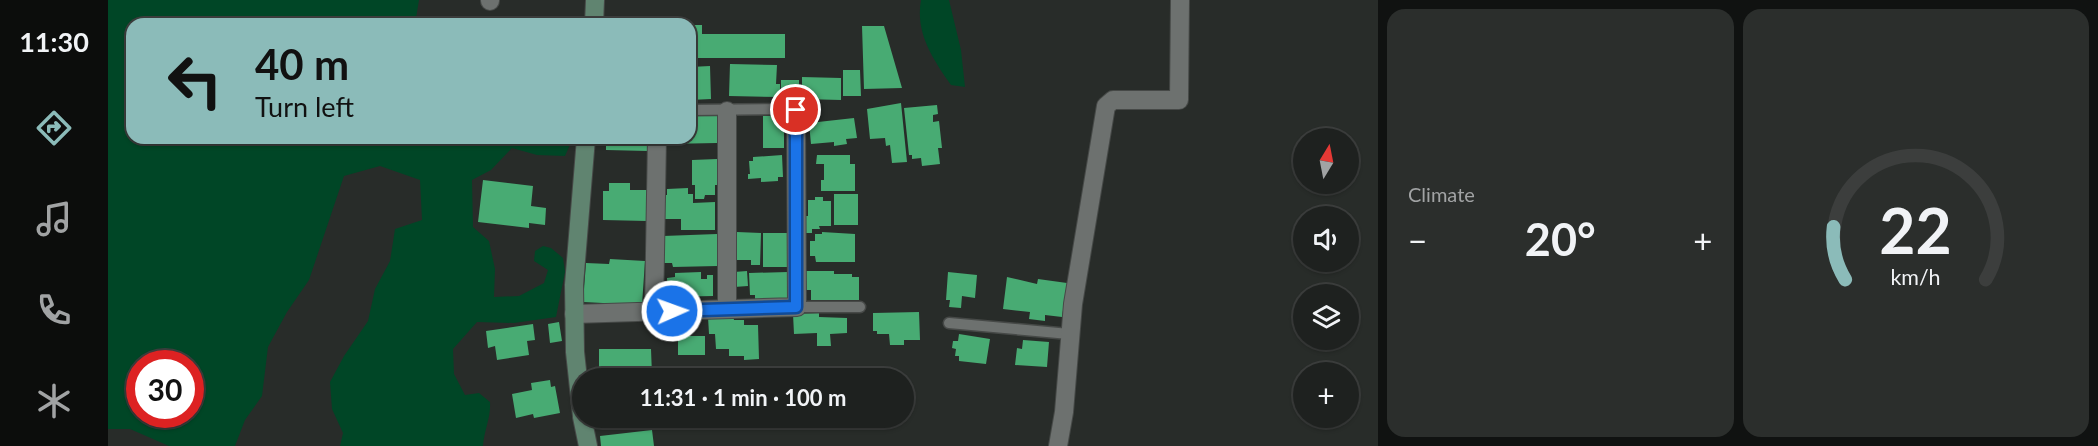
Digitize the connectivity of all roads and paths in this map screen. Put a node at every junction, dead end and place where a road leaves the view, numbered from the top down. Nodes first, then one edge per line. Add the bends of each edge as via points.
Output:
1 (595, 0) edge
2 (1180, 0) edge
3 (594, 18) edge
4 (696, 110) edge
5 (796, 110) joint
6 (727, 111) junction
7 (585, 144) edge
8 (657, 144) edge
9 (796, 307) junction
10 (860, 307) dead end
11 (727, 309) junction
12 (654, 311) junction
13 (574, 314) junction
14 (949, 322) dead end
15 (1069, 334) junction
16 (576, 368) edge
17 (584, 428) edge
18 (588, 446) edge
19 (1058, 446) edge

1 - 3 street
2 - 15 street via 1179,99 1113,100 1106,106
4 - 6 lane
5 - 6 lane
5 - 9 street
6 - 11 street
7 - 13 street
8 - 12 street
9 - 10 lane
9 - 11 street
11 - 12 street
12 - 13 street
13 - 16 street
14 - 15 lane
15 - 19 street
17 - 18 street

